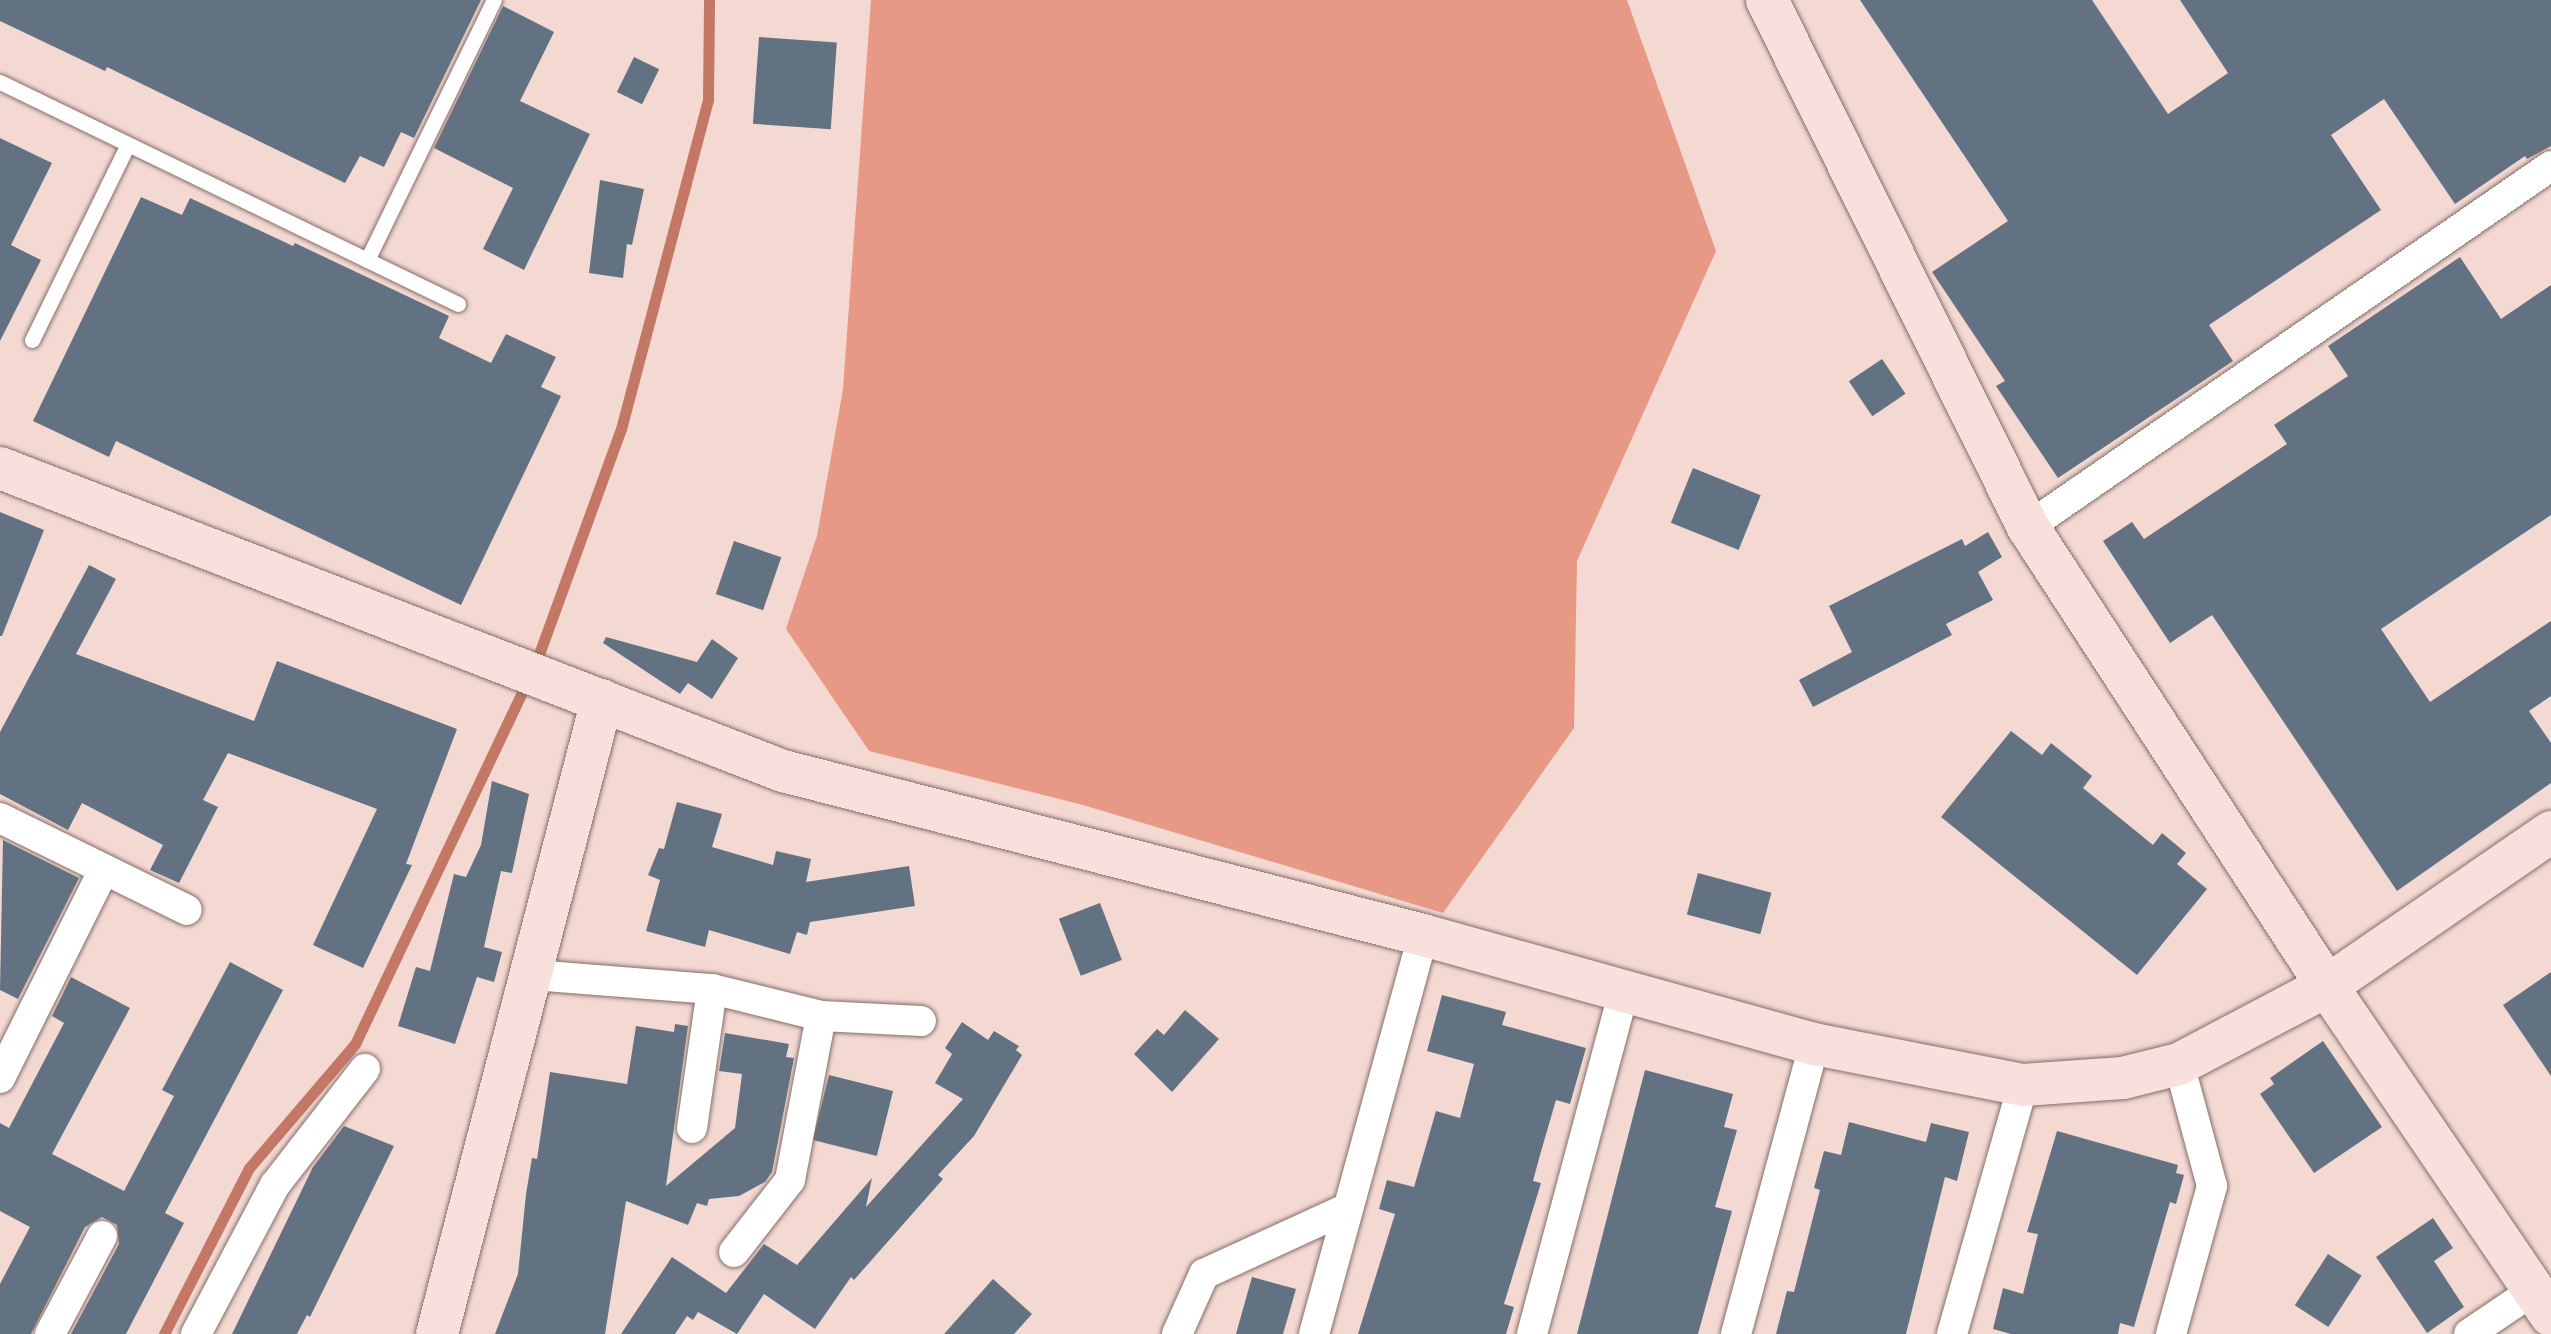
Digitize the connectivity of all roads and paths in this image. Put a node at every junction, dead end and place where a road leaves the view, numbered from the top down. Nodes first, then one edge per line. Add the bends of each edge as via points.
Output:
1 (494, 0) edge
2 (1767, 0) edge
3 (0, 82) edge
4 (128, 144) junction
5 (2551, 166) edge
6 (366, 260) junction
7 (458, 304) dead end
8 (32, 340) dead end
9 (0, 468) edge
10 (2028, 527) junction
11 (602, 700) junction
12 (0, 818) edge
13 (2551, 832) edge
14 (103, 870) junction
15 (187, 910) dead end
16 (1423, 936) junction
17 (533, 975) junction
18 (2327, 986) junction
19 (712, 989) junction
20 (1624, 990) junction
21 (821, 1016) junction
22 (922, 1021) dead end
23 (1814, 1044) junction
24 (2180, 1064) junction
25 (366, 1069) dead end
26 (0, 1078) edge
27 (2022, 1085) junction
28 (692, 1128) dead end
29 (1348, 1208) junction
30 (102, 1236) dead end
31 (734, 1252) dead end
32 (2542, 1302) edge
33 (50, 1334) edge
34 (196, 1334) edge
35 (437, 1334) edge
36 (1177, 1334) edge
37 (1314, 1334) edge
38 (1532, 1334) edge
39 (1736, 1334) edge
40 (1952, 1334) edge
41 (2170, 1334) edge
42 (2469, 1334) edge

1 - 6 lane
2 - 10 street
3 - 4 lane
4 - 6 lane
4 - 8 lane
5 - 10 street
6 - 7 lane
9 - 11 street
10 - 18 street
11 - 16 street via 783,771
11 - 17 street
12 - 14 street
13 - 18 street
14 - 15 street
14 - 26 street
16 - 20 street
16 - 29 street
17 - 19 street
17 - 35 street
18 - 24 street
18 - 32 street
19 - 21 street
19 - 28 street
20 - 23 street
20 - 38 street
21 - 22 street
21 - 31 street via 790,1180
23 - 27 street
23 - 39 street
24 - 27 street via 2123,1078
24 - 41 street via 2212,1186
25 - 34 street via 275,1185
27 - 40 street
29 - 36 street via 1204,1274
29 - 37 street
30 - 33 street
32 - 42 street

